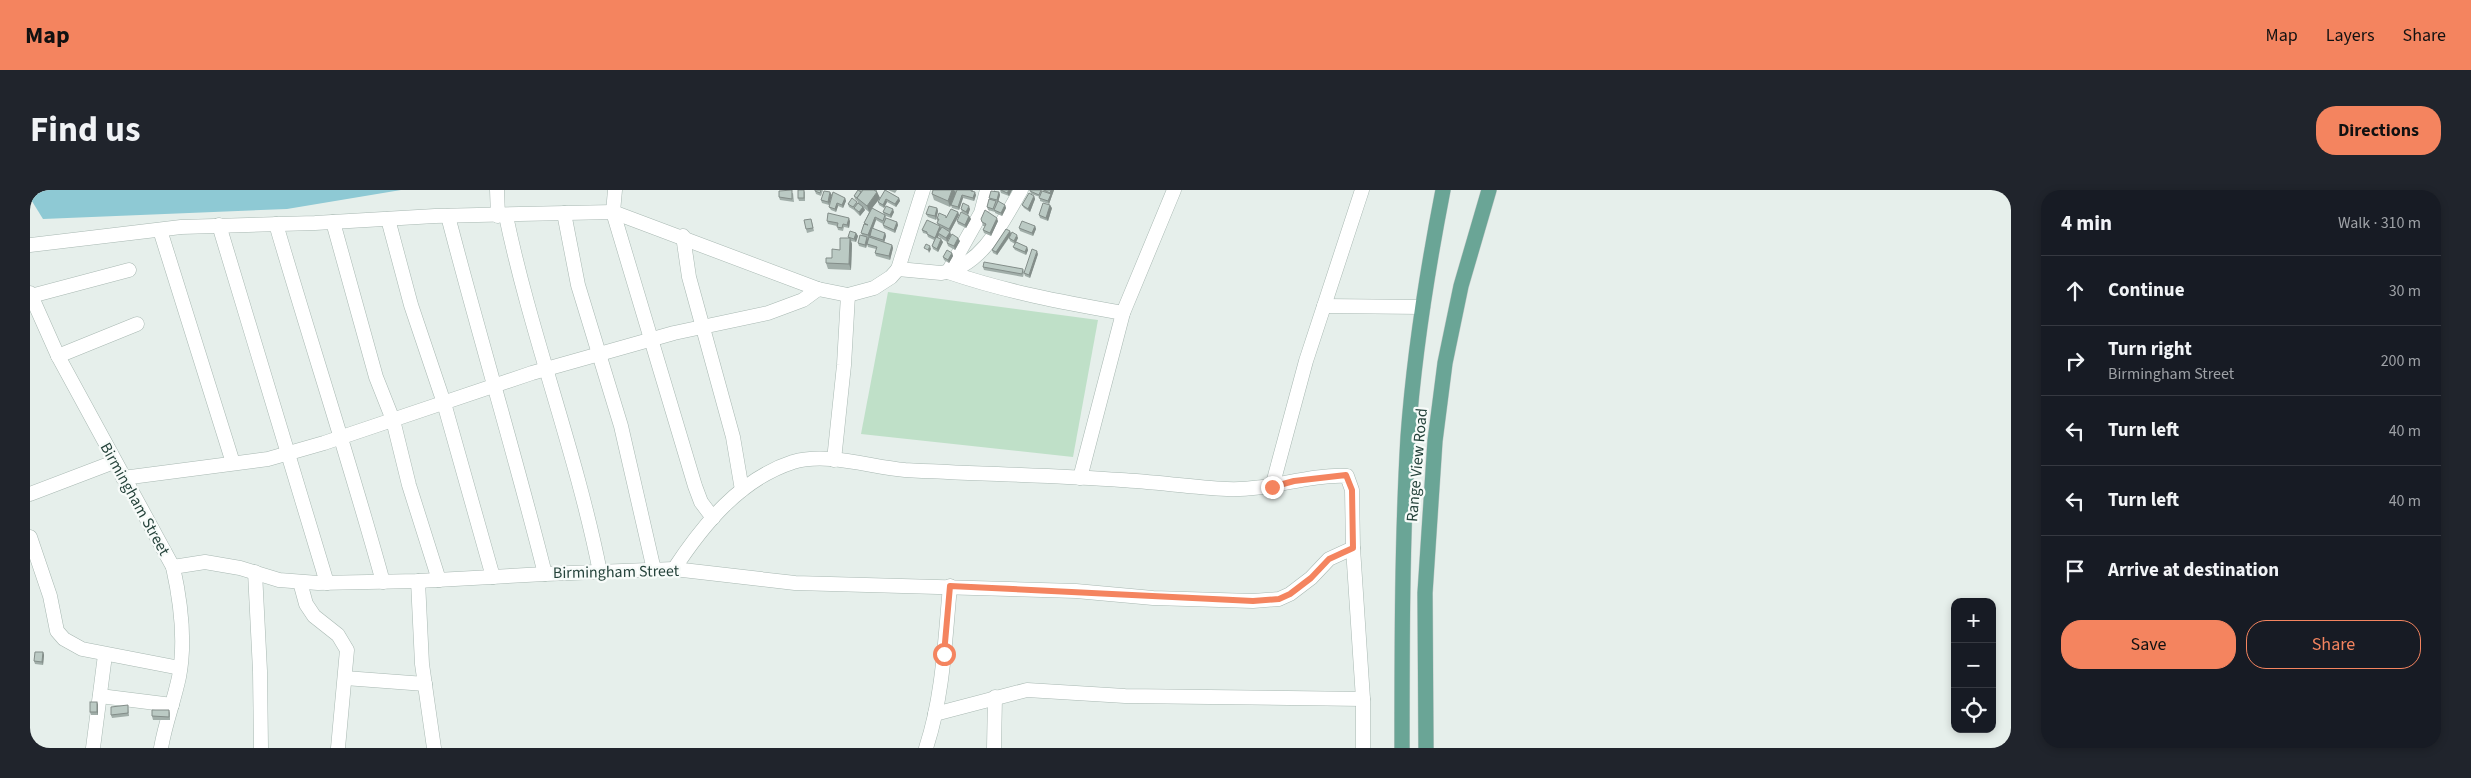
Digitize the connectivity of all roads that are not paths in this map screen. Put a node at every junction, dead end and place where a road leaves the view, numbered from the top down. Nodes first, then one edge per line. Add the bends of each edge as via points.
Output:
1 (497, 190) edge
2 (615, 190) edge
3 (923, 190) edge
4 (987, 190) edge
5 (1021, 190) edge
6 (1174, 190) edge
7 (1362, 190) edge
8 (1443, 190) edge
9 (1488, 190) edge
10 (613, 212) junction
11 (564, 214) junction
12 (448, 216) junction
13 (502, 216) junction
14 (388, 219) junction
15 (333, 222) junction
16 (276, 224) junction
17 (219, 225) junction
18 (160, 230) junction
19 (682, 236) junction
20 (30, 245) edge
21 (898, 269) junction
22 (129, 270) dead end
23 (948, 272) junction
24 (818, 289) junction
25 (31, 294) edge
26 (848, 295) junction
27 (1324, 306) junction
28 (1423, 307) junction
29 (1123, 313) junction
30 (136, 324) dead end
31 (704, 327) junction
32 (650, 340) junction
33 (599, 354) junction
34 (58, 356) junction
35 (545, 370) junction
36 (493, 386) junction
37 (444, 404) junction
38 (393, 420) junction
39 (342, 437) junction
40 (286, 454) junction
41 (834, 460) junction
42 (114, 462) junction
43 (233, 463) junction
44 (123, 478) junction
45 (1080, 478) junction
46 (1272, 487) junction
47 (742, 490) junction
48 (30, 494) edge
49 (713, 518) junction
50 (30, 537) edge
51 (1353, 548) junction
52 (172, 567) junction
53 (674, 569) junction
54 (654, 570) junction
55 (255, 572) junction
56 (600, 572) junction
57 (545, 574) junction
58 (493, 576) junction
59 (439, 580) junction
60 (418, 581) junction
61 (300, 582) junction
62 (383, 582) junction
63 (327, 583) junction
64 (950, 586) junction
65 (105, 655) junction
66 (180, 668) junction
67 (345, 678) junction
68 (425, 684) junction
69 (100, 696) junction
70 (995, 697) junction
71 (1363, 699) junction
72 (172, 705) junction
73 (935, 714) junction
74 (93, 748) edge
75 (161, 748) edge
76 (262, 748) edge
77 (338, 748) edge
78 (434, 748) edge
79 (926, 748) edge
80 (994, 748) edge
81 (1363, 748) edge
82 (1402, 748) edge
83 (1426, 748) edge

1 - 13 street
2 - 10 street
3 - 21 street
4 - 23 street via 980,213
5 - 23 street via 988,243
6 - 29 street
7 - 27 street
8 - 28 main road, Range View Road
9 - 83 main road, Range View Road via 1461,286 1444,363 1435,441 1425,593
10 - 11 street
10 - 19 street
10 - 32 street
11 - 13 street
11 - 33 street via 578,285
12 - 13 street
12 - 14 street
12 - 36 street
13 - 35 street
14 - 15 street
14 - 37 street via 411,305
15 - 16 street
15 - 38 street via 376,377
16 - 17 street
16 - 39 street via 318,368
17 - 18 street
17 - 40 street
18 - 20 street
18 - 43 street
19 - 24 street
19 - 31 street via 689,277
21 - 23 street
21 - 26 street via 883,284
22 - 25 street
23 - 29 street via 1023,295
24 - 26 street
24 - 31 street via 803,300 768,313
25 - 34 street, Birmingham Street
26 - 41 street
27 - 28 street
27 - 46 street via 1287,425
28 - 82 main road, Range View Road via 1408,437 1402,588
29 - 45 street
30 - 34 street
31 - 32 street
31 - 47 street via 733,437
32 - 33 street
32 - 49 street via 695,486
33 - 35 street
33 - 54 street via 621,426
34 - 42 street, Birmingham Street
35 - 36 street
35 - 56 street via 569,443
36 - 37 street
36 - 57 street
37 - 38 street
37 - 58 street
38 - 39 street
38 - 59 street via 409,485
39 - 40 street
39 - 62 street
40 - 43 street
40 - 63 street
41 - 45 street via 884,468
41 - 47 street via 795,462 776,469
42 - 44 street, Birmingham Street
42 - 48 street
43 - 44 street
44 - 52 street, Birmingham Street
45 - 46 street via 1226,489
46 - 51 street via 1348,476 1352,490
47 - 49 street
49 - 53 street
50 - 65 street via 50,596 58,633 77,647
51 - 64 street, Birmingham Street via 1329,559 1290,594 1269,601
51 - 71 street
52 - 55 street, Birmingham Street via 205,562
52 - 66 street via 181,612
53 - 54 street, Birmingham Street
53 - 64 street, Birmingham Street via 795,583
54 - 56 street, Birmingham Street
55 - 61 street, Birmingham Street via 279,580
55 - 76 street
56 - 57 street, Birmingham Street
57 - 58 street, Birmingham Street
58 - 59 street, Birmingham Street
59 - 60 street, Birmingham Street
60 - 62 street, Birmingham Street
60 - 68 street
61 - 63 street, Birmingham Street
61 - 67 street via 306,604 314,616 338,635 345,645
62 - 63 street, Birmingham Street
64 - 73 street
65 - 66 street
65 - 69 street
66 - 72 street
67 - 68 street
67 - 77 street
68 - 78 street
69 - 72 street
69 - 74 street
70 - 71 street via 1027,690 1048,690 1125,696
70 - 73 street
70 - 80 street
71 - 81 street
72 - 75 street
73 - 79 street

